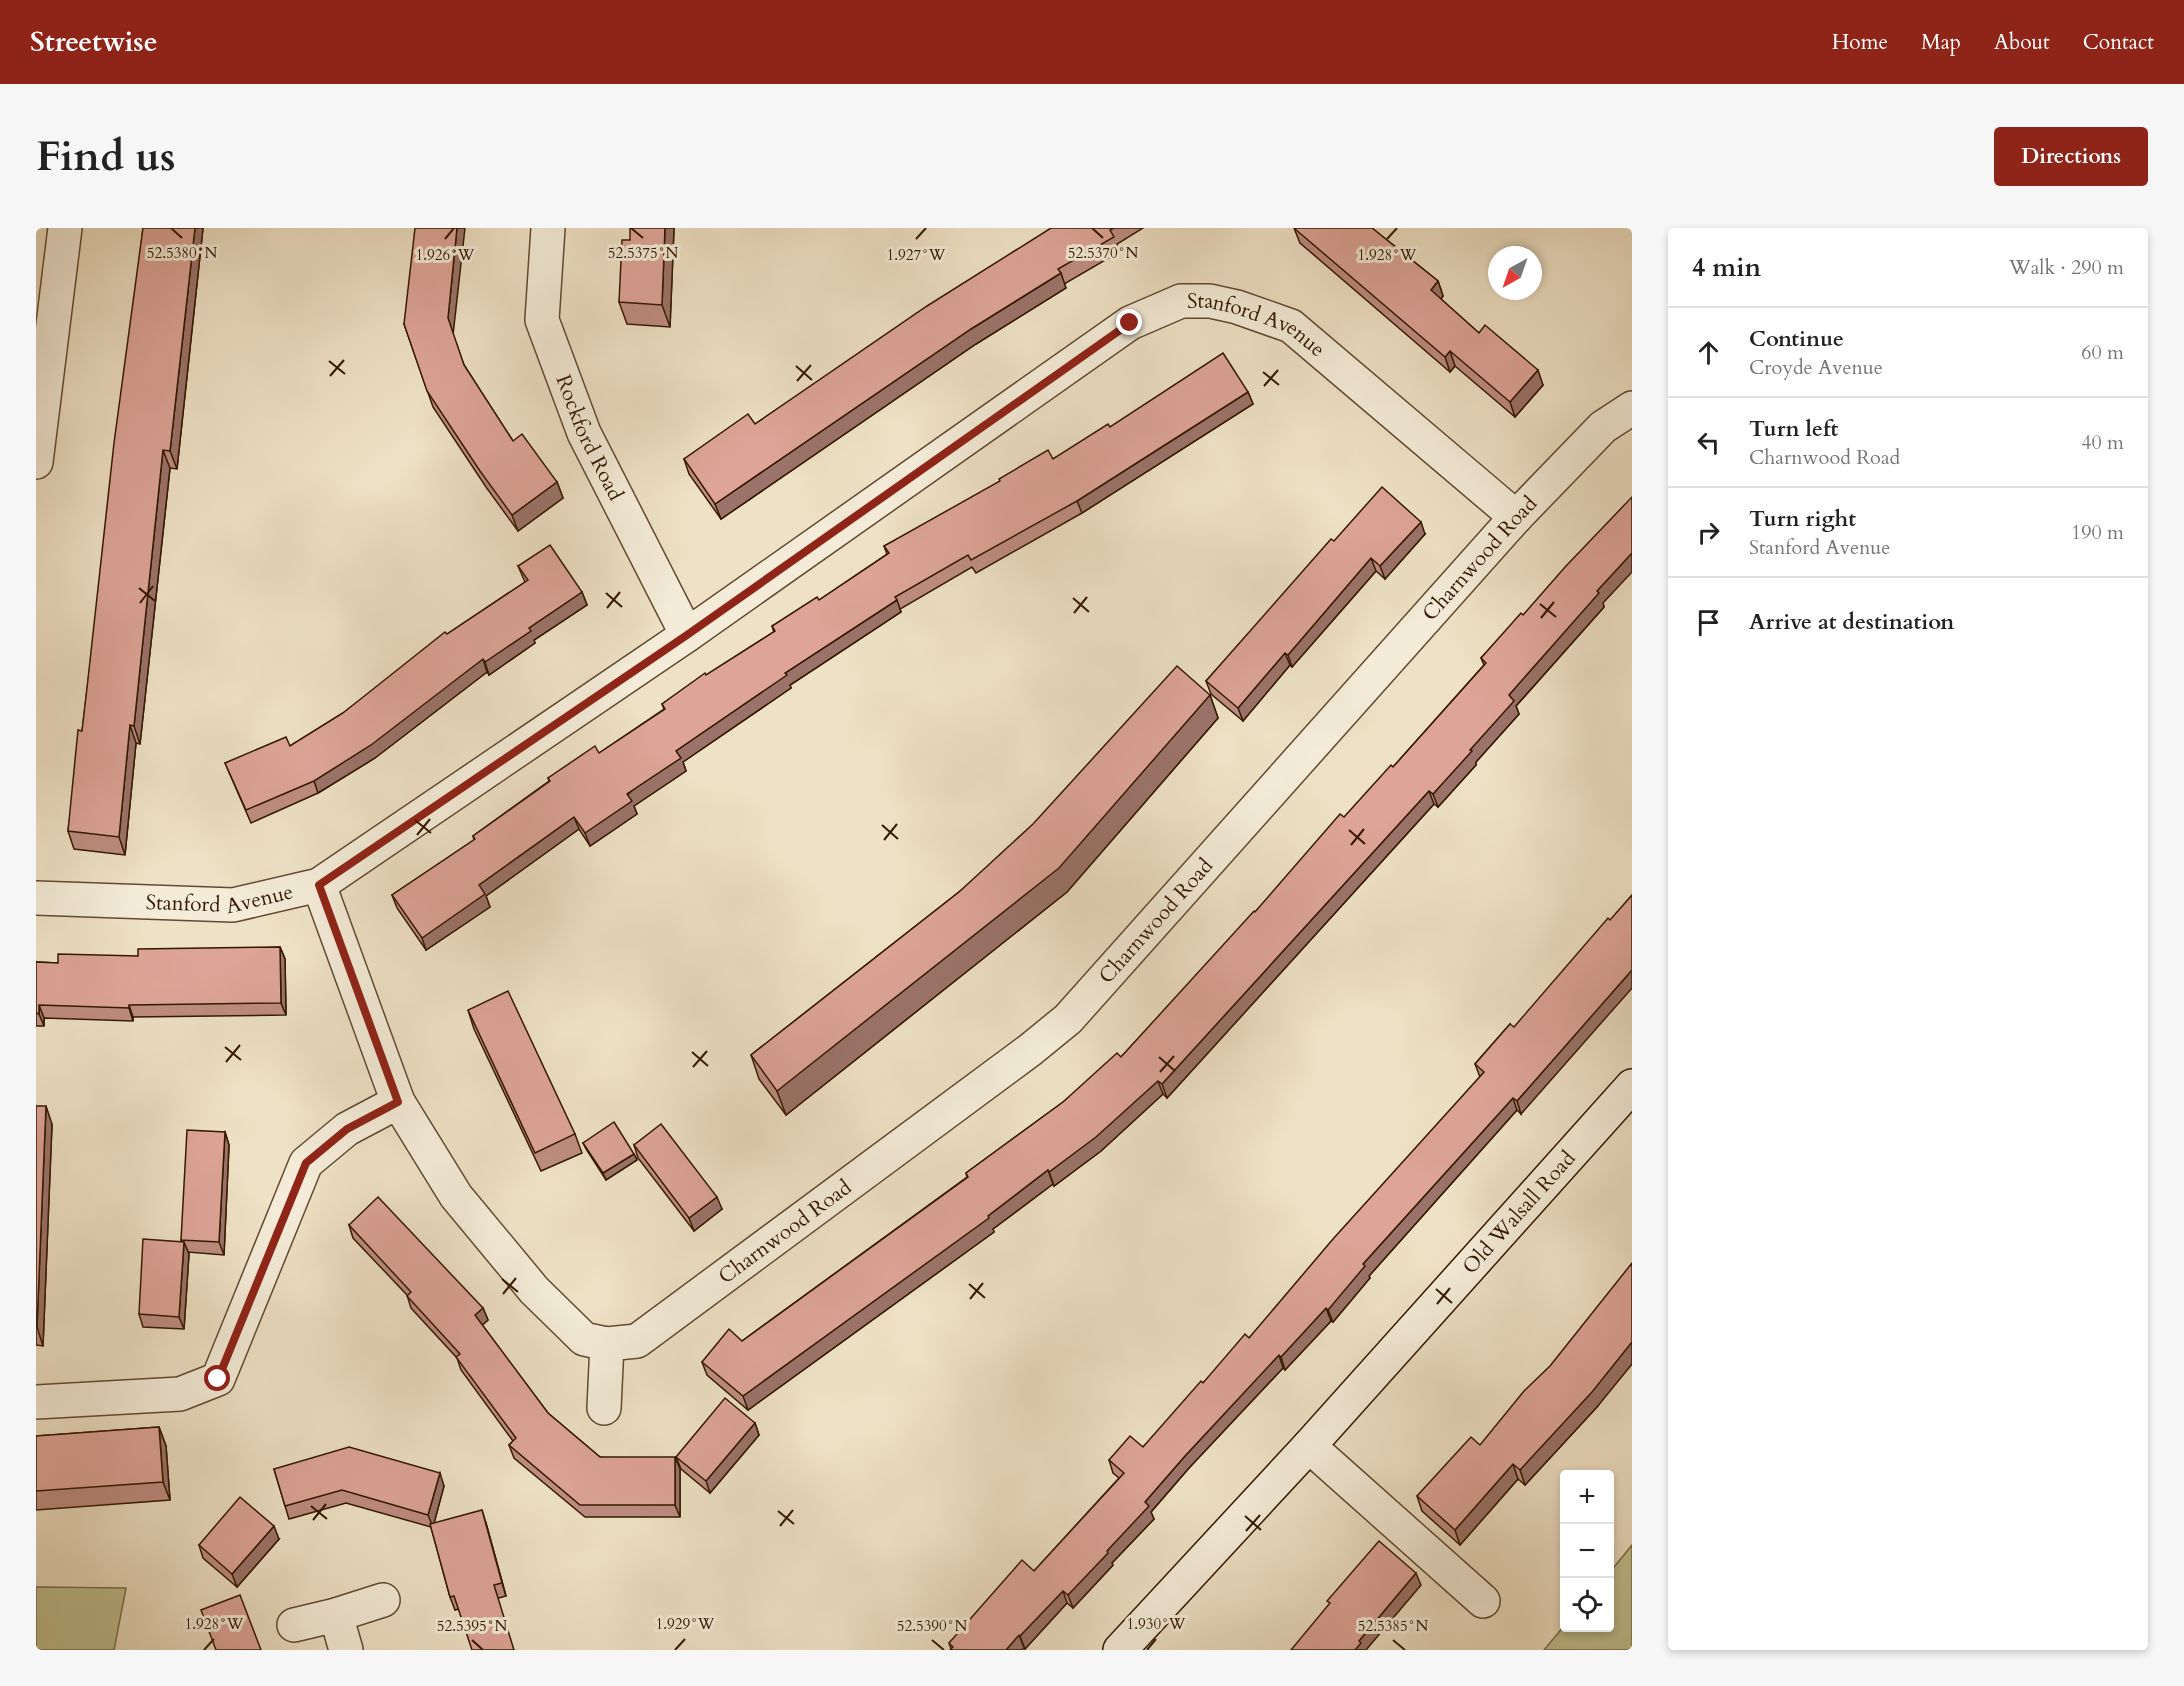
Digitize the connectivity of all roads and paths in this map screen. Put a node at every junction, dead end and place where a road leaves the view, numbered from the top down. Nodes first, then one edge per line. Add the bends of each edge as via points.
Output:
1 (65, 228) edge
2 (548, 228) edge
3 (1632, 408) edge
4 (36, 462) edge
5 (1516, 517) junction
6 (687, 635) junction
7 (319, 885) junction
8 (36, 898) edge
9 (1632, 1086) edge
10 (398, 1102) junction
11 (607, 1344) junction
12 (36, 1402) edge
13 (604, 1408) dead end
14 (1309, 1446) junction
15 (383, 1600) dead end
16 (1483, 1601) dead end
17 (336, 1616) junction
18 (294, 1625) dead end
19 (346, 1650) edge
20 (1120, 1650) edge

1 - 4 street
2 - 6 street, Rockford Road via 542,320 584,434
3 - 5 street, Charnwood Road via 1603,427
5 - 6 street, Stanford Avenue via 1291,326 1210,301 1181,302 1130,323
5 - 11 street, Charnwood Road via 1068,1019 638,1341
6 - 7 street, Stanford Avenue
7 - 8 street, Stanford Avenue via 232,905
7 - 10 street, Charnwood Road
9 - 14 street, Old Walsall Road
10 - 11 street, Charnwood Road via 456,1196 534,1290 584,1339
10 - 12 street via 347,1129 306,1163 218,1379 180,1394
11 - 13 street
14 - 16 street
14 - 20 street, Old Walsall Road
15 - 17 street
17 - 18 street
17 - 19 street

